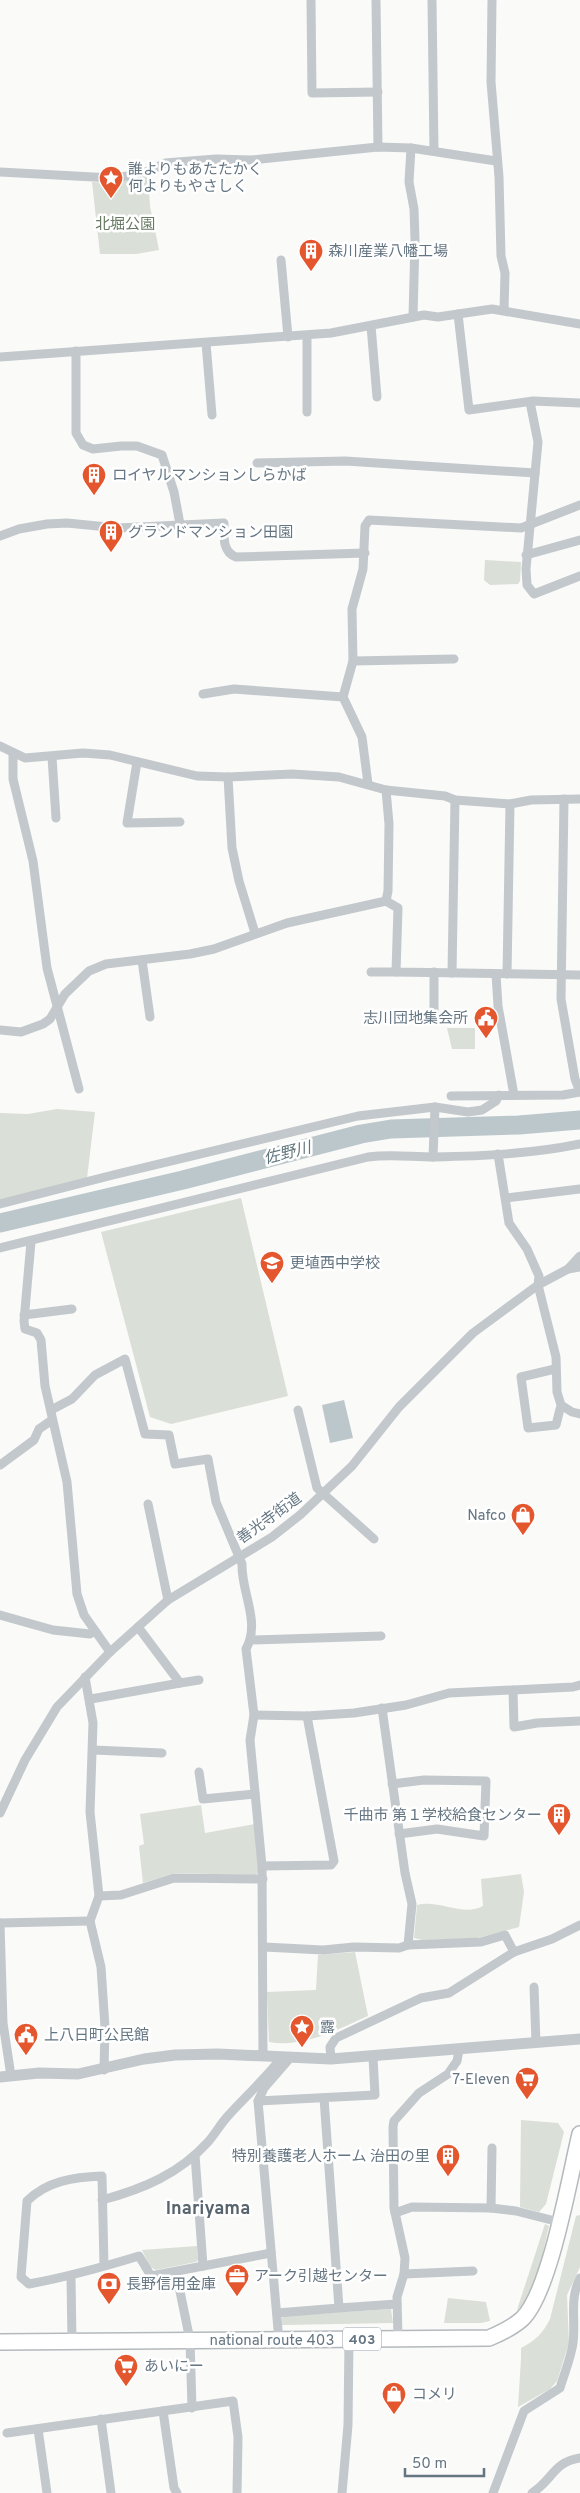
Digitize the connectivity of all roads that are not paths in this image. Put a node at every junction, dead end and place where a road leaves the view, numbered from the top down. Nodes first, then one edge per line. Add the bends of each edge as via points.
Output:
1 (310, 0) edge
2 (376, 0) edge
3 (432, 0) edge
4 (492, 0) edge
5 (378, 92) junction
6 (378, 147) junction
7 (411, 148) junction
8 (434, 151) junction
9 (496, 161) junction
10 (0, 172) edge
11 (281, 260) dead end
12 (504, 310) junction
13 (458, 314) junction
14 (413, 317) junction
15 (580, 324) edge
16 (371, 326) junction
17 (308, 336) junction
18 (288, 337) junction
19 (206, 343) junction
20 (76, 351) junction
21 (0, 357) edge
22 (376, 397) dead end
23 (530, 402) junction
24 (580, 404) edge
25 (307, 412) dead end
26 (212, 415) dead end
27 (257, 463) dead end
28 (535, 473) junction
29 (580, 505) edge
30 (180, 524) junction
31 (530, 525) junction
32 (0, 536) edge
33 (580, 540) edge
34 (365, 553) junction
35 (526, 555) junction
36 (580, 576) edge
37 (454, 659) dead end
38 (353, 661) junction
39 (203, 694) dead end
40 (343, 697) junction
41 (0, 746) edge
42 (13, 753) junction
43 (52, 757) junction
44 (137, 762) junction
45 (228, 778) junction
46 (368, 784) junction
47 (386, 790) junction
48 (564, 799) junction
49 (580, 799) edge
50 (455, 800) junction
51 (510, 804) junction
52 (56, 818) dead end
53 (180, 822) dead end
54 (386, 901) junction
55 (255, 932) junction
56 (142, 960) junction
57 (371, 972) dead end
58 (396, 972) junction
59 (434, 972) junction
60 (452, 973) junction
61 (496, 974) junction
62 (507, 974) junction
63 (561, 975) junction
64 (580, 975) edge
65 (58, 1005) junction
66 (150, 1016) dead end
67 (370, 1017) dead end
68 (0, 1030) edge
69 (79, 1089) dead end
70 (580, 1092) edge
71 (514, 1095) junction
72 (451, 1096) dead end
73 (499, 1096) junction
74 (435, 1107) junction
75 (580, 1144) edge
76 (498, 1154) junction
77 (433, 1157) junction
78 (580, 1190) edge
79 (506, 1198) junction
80 (0, 1204) edge
81 (31, 1242) junction
82 (0, 1248) edge
83 (580, 1256) edge
84 (580, 1267) edge
85 (568, 1269) junction
86 (538, 1285) junction
87 (72, 1308) dead end
88 (24, 1315) junction
89 (556, 1369) junction
90 (562, 1407) junction
91 (298, 1410) dead end
92 (580, 1414) edge
93 (52, 1415) junction
94 (0, 1465) edge
95 (324, 1494) junction
96 (148, 1504) dead end
97 (374, 1539) dead end
98 (239, 1558) junction
99 (168, 1600) junction
100 (0, 1615) edge
101 (138, 1627) junction
102 (95, 1631) junction
103 (381, 1636) dead end
104 (251, 1640) junction
105 (110, 1652) junction
106 (85, 1677) junction
107 (199, 1680) dead end
108 (180, 1683) junction
109 (580, 1685) edge
110 (513, 1690) junction
111 (91, 1698) junction
112 (382, 1708) junction
113 (254, 1715) junction
114 (308, 1716) junction
115 (580, 1721) edge
116 (93, 1750) junction
117 (162, 1753) dead end
118 (199, 1772) dead end
119 (392, 1784) junction
120 (255, 1794) junction
121 (0, 1813) edge
122 (399, 1834) junction
123 (262, 1866) junction
124 (263, 1879) junction
125 (99, 1896) junction
126 (90, 1921) junction
127 (0, 1923) edge
128 (580, 1925) edge
129 (408, 1945) junction
130 (264, 1947) junction
131 (514, 1952) junction
132 (534, 1987) dead end
133 (580, 2038) edge
134 (536, 2043) junction
135 (459, 2050) junction
136 (262, 2056) junction
137 (374, 2057) junction
138 (286, 2058) junction
139 (331, 2059) junction
140 (104, 2070) junction
141 (6, 2077) edge
142 (324, 2098) junction
143 (258, 2101) junction
144 (580, 2134) edge
145 (492, 2148) dead end
146 (195, 2155) junction
147 (102, 2200) junction
148 (491, 2208) junction
149 (395, 2213) junction
150 (559, 2222) junction
151 (272, 2253) junction
152 (104, 2266) junction
153 (203, 2266) junction
154 (473, 2271) dead end
155 (176, 2272) junction
156 (404, 2274) junction
157 (71, 2276) junction
158 (580, 2278) edge
159 (397, 2304) junction
160 (339, 2308) junction
161 (277, 2313) junction
162 (398, 2339) junction
163 (190, 2340) junction
164 (349, 2340) junction
165 (279, 2341) junction
166 (0, 2342) edge
167 (72, 2342) junction
168 (192, 2408) junction
169 (164, 2411) junction
170 (101, 2420) junction
171 (38, 2429) junction
172 (6, 2432) dead end
173 (580, 2458) edge
174 (47, 2493) edge
175 (112, 2493) edge
176 (177, 2493) edge
177 (237, 2493) edge
178 (342, 2493) edge
179 (493, 2493) edge
180 (532, 2493) edge

1 - 5 street via 312,93
2 - 5 street
3 - 8 street
4 - 9 street via 491,82
5 - 6 street
6 - 7 street
6 - 10 street via 250,160 165,163 135,175 112,178
7 - 8 street
7 - 14 street via 409,182 415,240
8 - 9 street
9 - 12 street via 501,256 505,273
11 - 18 street
12 - 13 street
12 - 15 street
13 - 14 street
13 - 23 street via 469,410
14 - 16 street
16 - 17 street
16 - 22 street
17 - 18 street
17 - 25 street
18 - 19 street
19 - 20 street
19 - 26 street
20 - 21 street
20 - 30 street via 76,433 83,445 93,449 137,446 162,455
23 - 24 street
23 - 28 street via 538,442
27 - 28 street via 345,462
28 - 31 street
29 - 31 street
30 - 32 street via 118,528 47,524
30 - 34 street via 224,524 225,546 231,556 236,557
31 - 34 street via 521,528 369,520 365,526
31 - 35 street
33 - 35 street
34 - 38 street via 352,609
35 - 36 street via 527,585 534,594
37 - 38 street
38 - 40 street
39 - 40 street via 234,689
40 - 46 street via 362,737
41 - 42 street
42 - 43 street via 25,758
42 - 65 street via 12,779 33,862 47,968
43 - 44 street via 110,755
43 - 52 street
44 - 45 street via 197,776
44 - 53 street via 127,824
45 - 46 street via 292,774 339,777
45 - 55 street via 232,848
46 - 47 street
47 - 50 street via 445,796
47 - 54 street
48 - 49 street
48 - 51 street
48 - 63 street
50 - 51 street
50 - 60 street
51 - 62 street
54 - 55 street
54 - 58 street via 398,908
55 - 56 street via 198,952
56 - 65 street via 106,964 89,971
56 - 66 street
57 - 58 street
58 - 59 street
59 - 60 street
59 - 67 street via 434,1019
60 - 61 street
61 - 62 street
61 - 71 street via 498,1006
62 - 63 street
63 - 64 street
63 - 70 street via 561,999 574,1078
65 - 68 street via 50,1019 32,1030
65 - 69 street
70 - 71 street
71 - 73 street
72 - 73 street
73 - 74 street via 482,1110 468,1112
74 - 77 street
74 - 80 street via 358,1116
75 - 76 street
76 - 77 street
76 - 79 street
77 - 81 street via 368,1156
78 - 79 street
79 - 86 street via 510,1224 527,1249 539,1276
81 - 82 street
81 - 88 street
83 - 85 street
84 - 85 street, 善光寺街道
85 - 86 street, 善光寺街道
86 - 89 street via 556,1357
86 - 95 street, 善光寺街道 via 473,1333 399,1407 352,1466
87 - 88 street
88 - 93 street via 25,1329 37,1333 41,1340 45,1386
89 - 90 street
89 - 90 street via 522,1376 528,1428 556,1425
90 - 92 street
91 - 95 street via 317,1488
93 - 94 street via 34,1440
93 - 98 street via 95,1375 125,1359 145,1434 169,1435 174,1464 208,1459 216,1502
93 - 102 street via 67,1482 77,1594 84,1615
95 - 97 street
95 - 98 street, 善光寺街道 via 272,1537
96 - 99 street
98 - 99 street, 善光寺街道
98 - 104 street via 252,1614
99 - 101 street, 善光寺街道
100 - 102 street via 53,1630 90,1634
101 - 105 street, 善光寺街道
101 - 108 street
102 - 105 street
103 - 104 street
104 - 113 street via 246,1649
105 - 106 street, 善光寺街道
106 - 111 street
106 - 121 street, 善光寺街道 via 57,1707 40,1733
107 - 108 street
108 - 111 street
109 - 110 street
110 - 112 street via 449,1693
110 - 115 street via 514,1727
111 - 116 street
112 - 114 street
112 - 119 street
113 - 114 street
113 - 120 street via 250,1740
114 - 123 street via 334,1861 331,1865
116 - 117 street
116 - 125 street via 90,1812
118 - 120 street via 203,1799
119 - 122 street
119 - 122 street via 424,1780 486,1781 484,1836 437,1829
120 - 123 street
122 - 129 street via 412,1904
123 - 124 street
124 - 125 street via 174,1878 121,1895
124 - 130 street
125 - 126 street
126 - 127 street
126 - 140 street via 101,1967
127 - 141 street
128 - 131 street
129 - 130 street via 323,1950
129 - 131 street via 482,1942 505,1935
130 - 136 street
131 - 139 street via 449,1993 421,1998 336,2038 330,2047
132 - 134 street
133 - 134 street
134 - 135 street
135 - 137 street
135 - 149 street via 457,2061 448,2074 419,2093 394,2121
136 - 138 street
136 - 140 street via 175,2055
137 - 139 street
137 - 142 street via 375,2095
138 - 139 street
138 - 143 street
138 - 146 street
140 - 141 street
142 - 143 street
142 - 160 street
143 - 151 street
144 - 150 highway, national route 403 / 403
145 - 148 street
146 - 147 street via 176,2172 134,2192
146 - 153 street
147 - 152 street
147 - 157 street via 102,2176 70,2177 35,2192 26,2201 21,2277 29,2284
148 - 149 street via 412,2207
148 - 150 street
149 - 156 street via 405,2258
150 - 162 highway, national route 403 / 403 via 545,2278 523,2318 489,2338
151 - 153 street
151 - 161 street
152 - 155 street via 139,2256 151,2276
152 - 157 street
153 - 155 street
154 - 156 street
155 - 163 street
156 - 159 street
157 - 167 street
158 - 179 street via 572,2310 573,2344 560,2388 524,2411
159 - 160 street
159 - 162 street
160 - 161 street
161 - 165 street
162 - 164 highway, national route 403 / 403
163 - 165 highway, national route 403 / 403
163 - 167 highway, national route 403 / 403
163 - 168 street
164 - 165 highway, national route 403 / 403
164 - 178 street via 348,2425
166 - 167 highway, national route 403 / 403
168 - 169 street
168 - 177 street via 233,2401 238,2438
169 - 170 street
169 - 176 street
170 - 171 street
170 - 175 street
171 - 172 street
171 - 174 street
173 - 180 street via 558,2466

